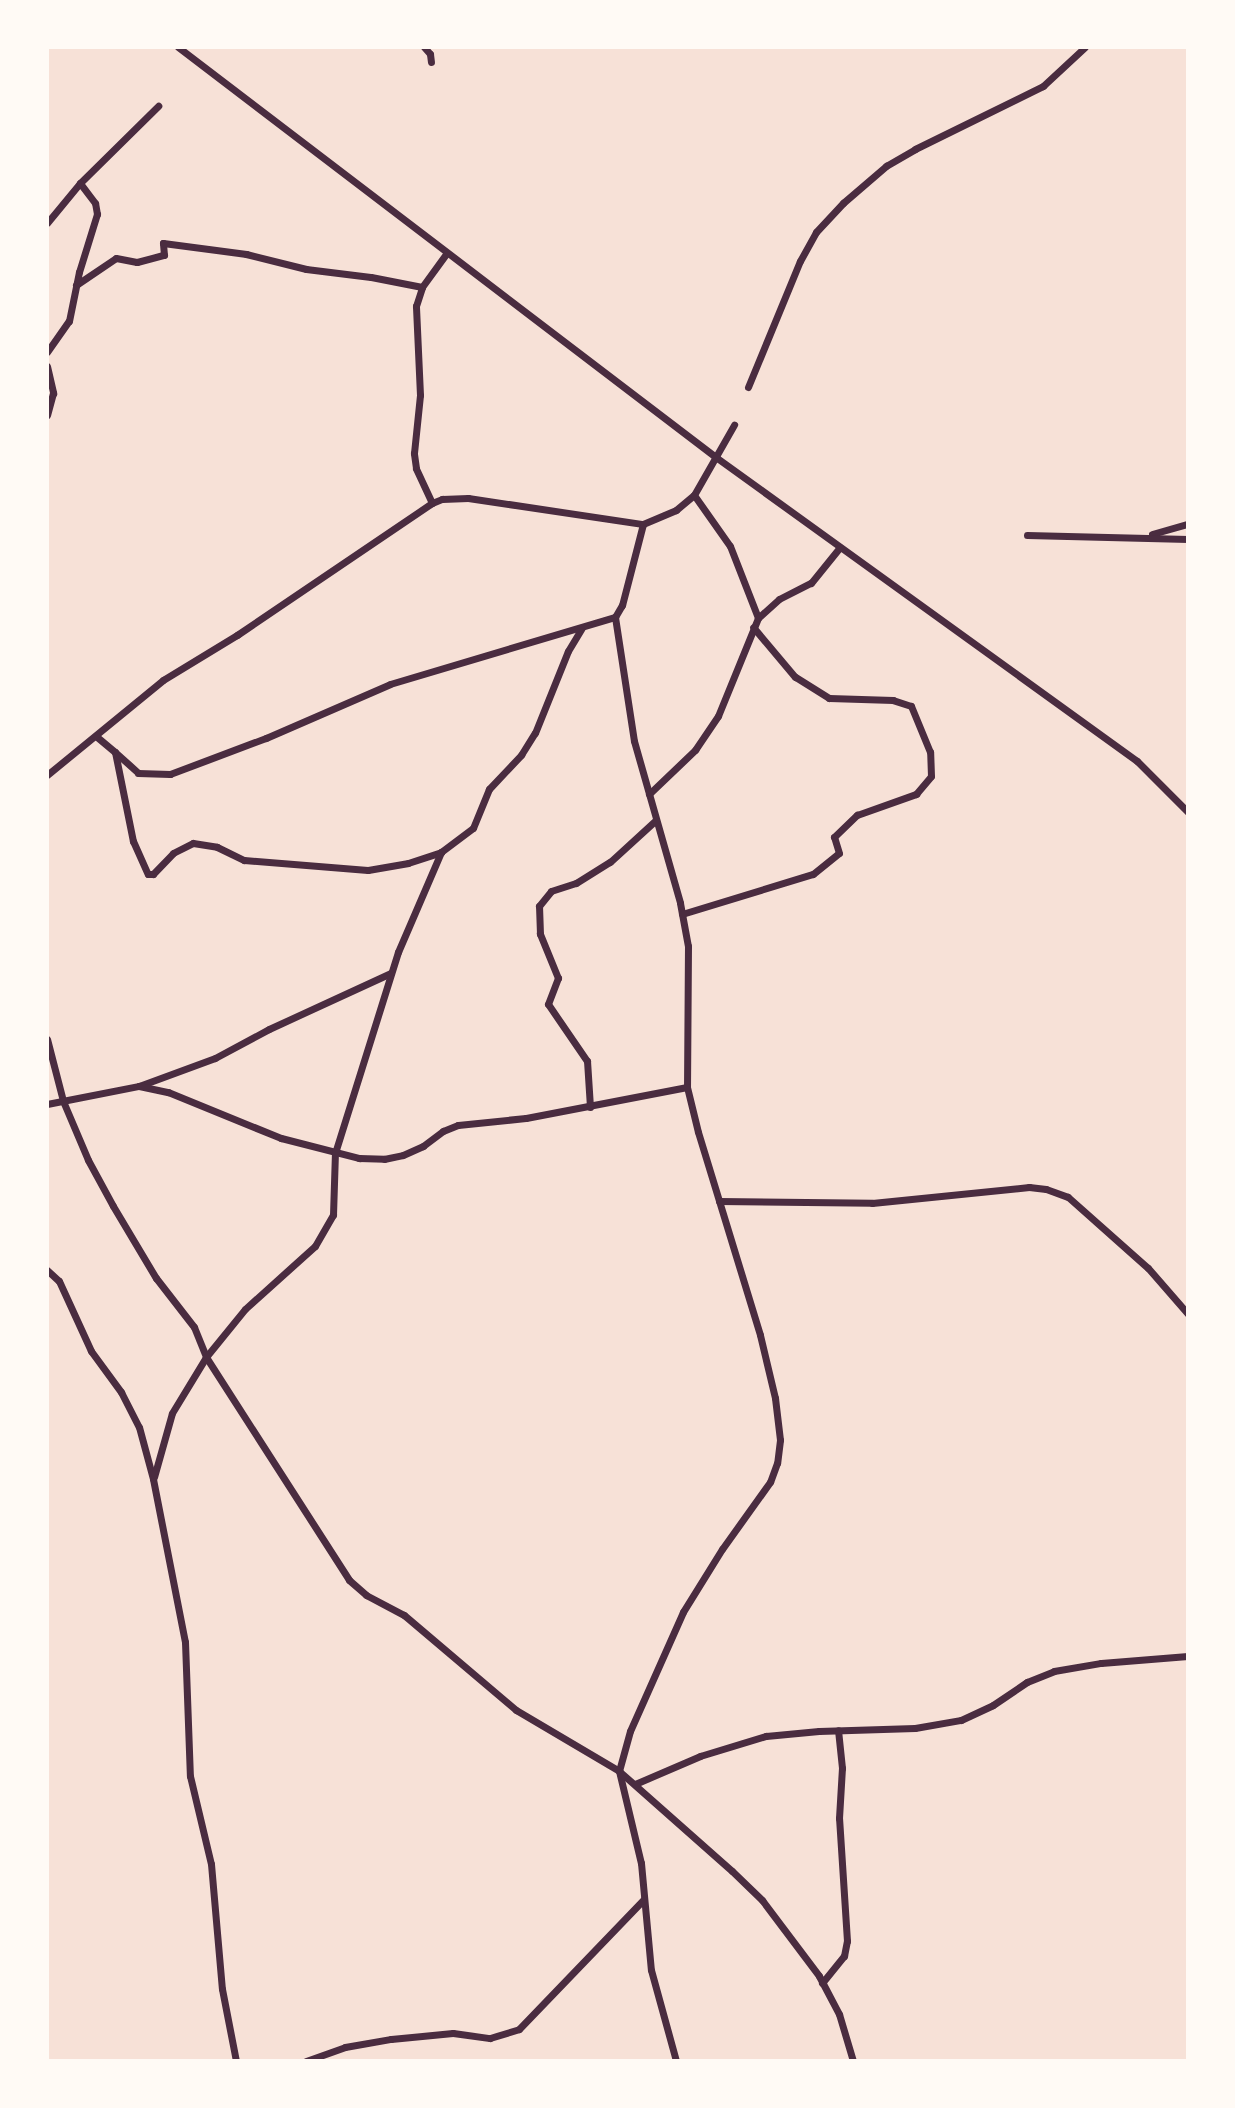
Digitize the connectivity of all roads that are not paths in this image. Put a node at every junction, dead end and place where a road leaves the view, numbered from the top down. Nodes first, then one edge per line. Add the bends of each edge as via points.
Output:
1 (178, 47) edge
2 (424, 47) edge
3 (1085, 47) edge
4 (431, 62) dead end
5 (159, 106) dead end
6 (80, 183) junction
7 (47, 223) edge
8 (446, 254) junction
9 (76, 285) junction
10 (422, 288) junction
11 (47, 352) edge
12 (47, 366) edge
13 (748, 387) dead end
14 (47, 415) edge
15 (734, 425) dead end
16 (717, 458) junction
17 (694, 495) junction
18 (432, 503) junction
19 (643, 524) junction
20 (1188, 524) edge
21 (1027, 535) dead end
22 (1137, 536) junction
23 (1188, 539) edge
24 (840, 547) junction
25 (615, 617) junction
26 (758, 618) junction
27 (753, 626) junction
28 (581, 629) junction
29 (97, 737) junction
30 (115, 752) junction
31 (47, 774) edge
32 (649, 794) junction
33 (1188, 812) edge
34 (656, 820) junction
35 (441, 852) junction
36 (682, 914) junction
37 (391, 973) junction
38 (47, 1039) edge
39 (139, 1086) junction
40 (688, 1087) junction
41 (64, 1101) junction
42 (47, 1104) edge
43 (590, 1107) junction
44 (335, 1153) junction
45 (719, 1200) junction
46 (47, 1270) edge
47 (1188, 1314) edge
48 (206, 1357) junction
49 (153, 1479) junction
50 (1188, 1656) edge
51 (838, 1730) junction
52 (619, 1771) junction
53 (635, 1784) junction
54 (644, 1899) junction
55 (822, 1983) junction
56 (236, 2061) edge
57 (306, 2061) edge
58 (676, 2061) edge
59 (853, 2061) edge

1 - 8 street
2 - 4 street
3 - 13 street via 1043,86 886,166 844,203 816,232 800,261
5 - 6 street
6 - 7 street
6 - 9 street via 95,203 97,214
8 - 10 street
8 - 16 street
9 - 10 street via 116,258 137,262 164,255 163,243
9 - 11 street via 69,321
10 - 18 street via 416,306 420,395 414,453
12 - 14 street via 53,393
15 - 16 street
16 - 17 street
16 - 24 street
17 - 19 street via 676,510
17 - 26 street via 730,546
18 - 19 street via 468,499
18 - 29 street via 163,680
19 - 25 street
20 - 22 street
21 - 22 street
22 - 23 street
24 - 26 street via 811,583 779,599
24 - 33 street via 1137,761
25 - 28 street
25 - 32 street via 634,741
26 - 27 street
27 - 32 street via 718,716 678,768
27 - 36 street via 796,677 829,698 893,700 911,706 930,752 931,776 916,794 858,815 834,837 839,853 813,874
28 - 30 street via 390,684 170,774 138,773
28 - 35 street via 564,659 550,703 521,755 489,789 473,828
29 - 30 street
29 - 31 street
30 - 35 street via 134,841 148,874 193,843 217,847 244,860 368,870
32 - 34 street
34 - 36 street
34 - 43 street via 610,862 576,883 551,891 539,906 540,934 558,978 548,1004 587,1061
35 - 37 street
36 - 40 street via 688,946
37 - 39 street via 269,1028 215,1058
37 - 44 street
38 - 41 street
39 - 41 street
39 - 44 street via 169,1091 281,1138
40 - 43 street
40 - 45 street
41 - 42 street
41 - 48 street via 113,1206 156,1278 194,1327
43 - 44 street via 458,1125 393,1157
44 - 48 street via 333,1215 315,1246 245,1309
45 - 47 street via 872,1203 1046,1189 1068,1197 1148,1268
45 - 52 street via 775,1398 780,1440 777,1463 770,1482 683,1612 630,1731
46 - 49 street via 59,1281 90,1351 121,1392 139,1427
48 - 49 street via 172,1413
48 - 52 street via 349,1580 366,1595 404,1615 516,1710
49 - 56 street via 185,1643 190,1776 211,1864 222,1989
50 - 51 street via 1054,1671 961,1720 915,1728
51 - 53 street via 766,1736 728,1746
51 - 55 street via 847,1941 844,1956
52 - 53 street
52 - 54 street via 641,1863
53 - 55 street via 762,1900
54 - 57 street via 519,2029 490,2038 453,2033 391,2039 345,2047
54 - 58 street via 651,1970
55 - 59 street via 839,2014

